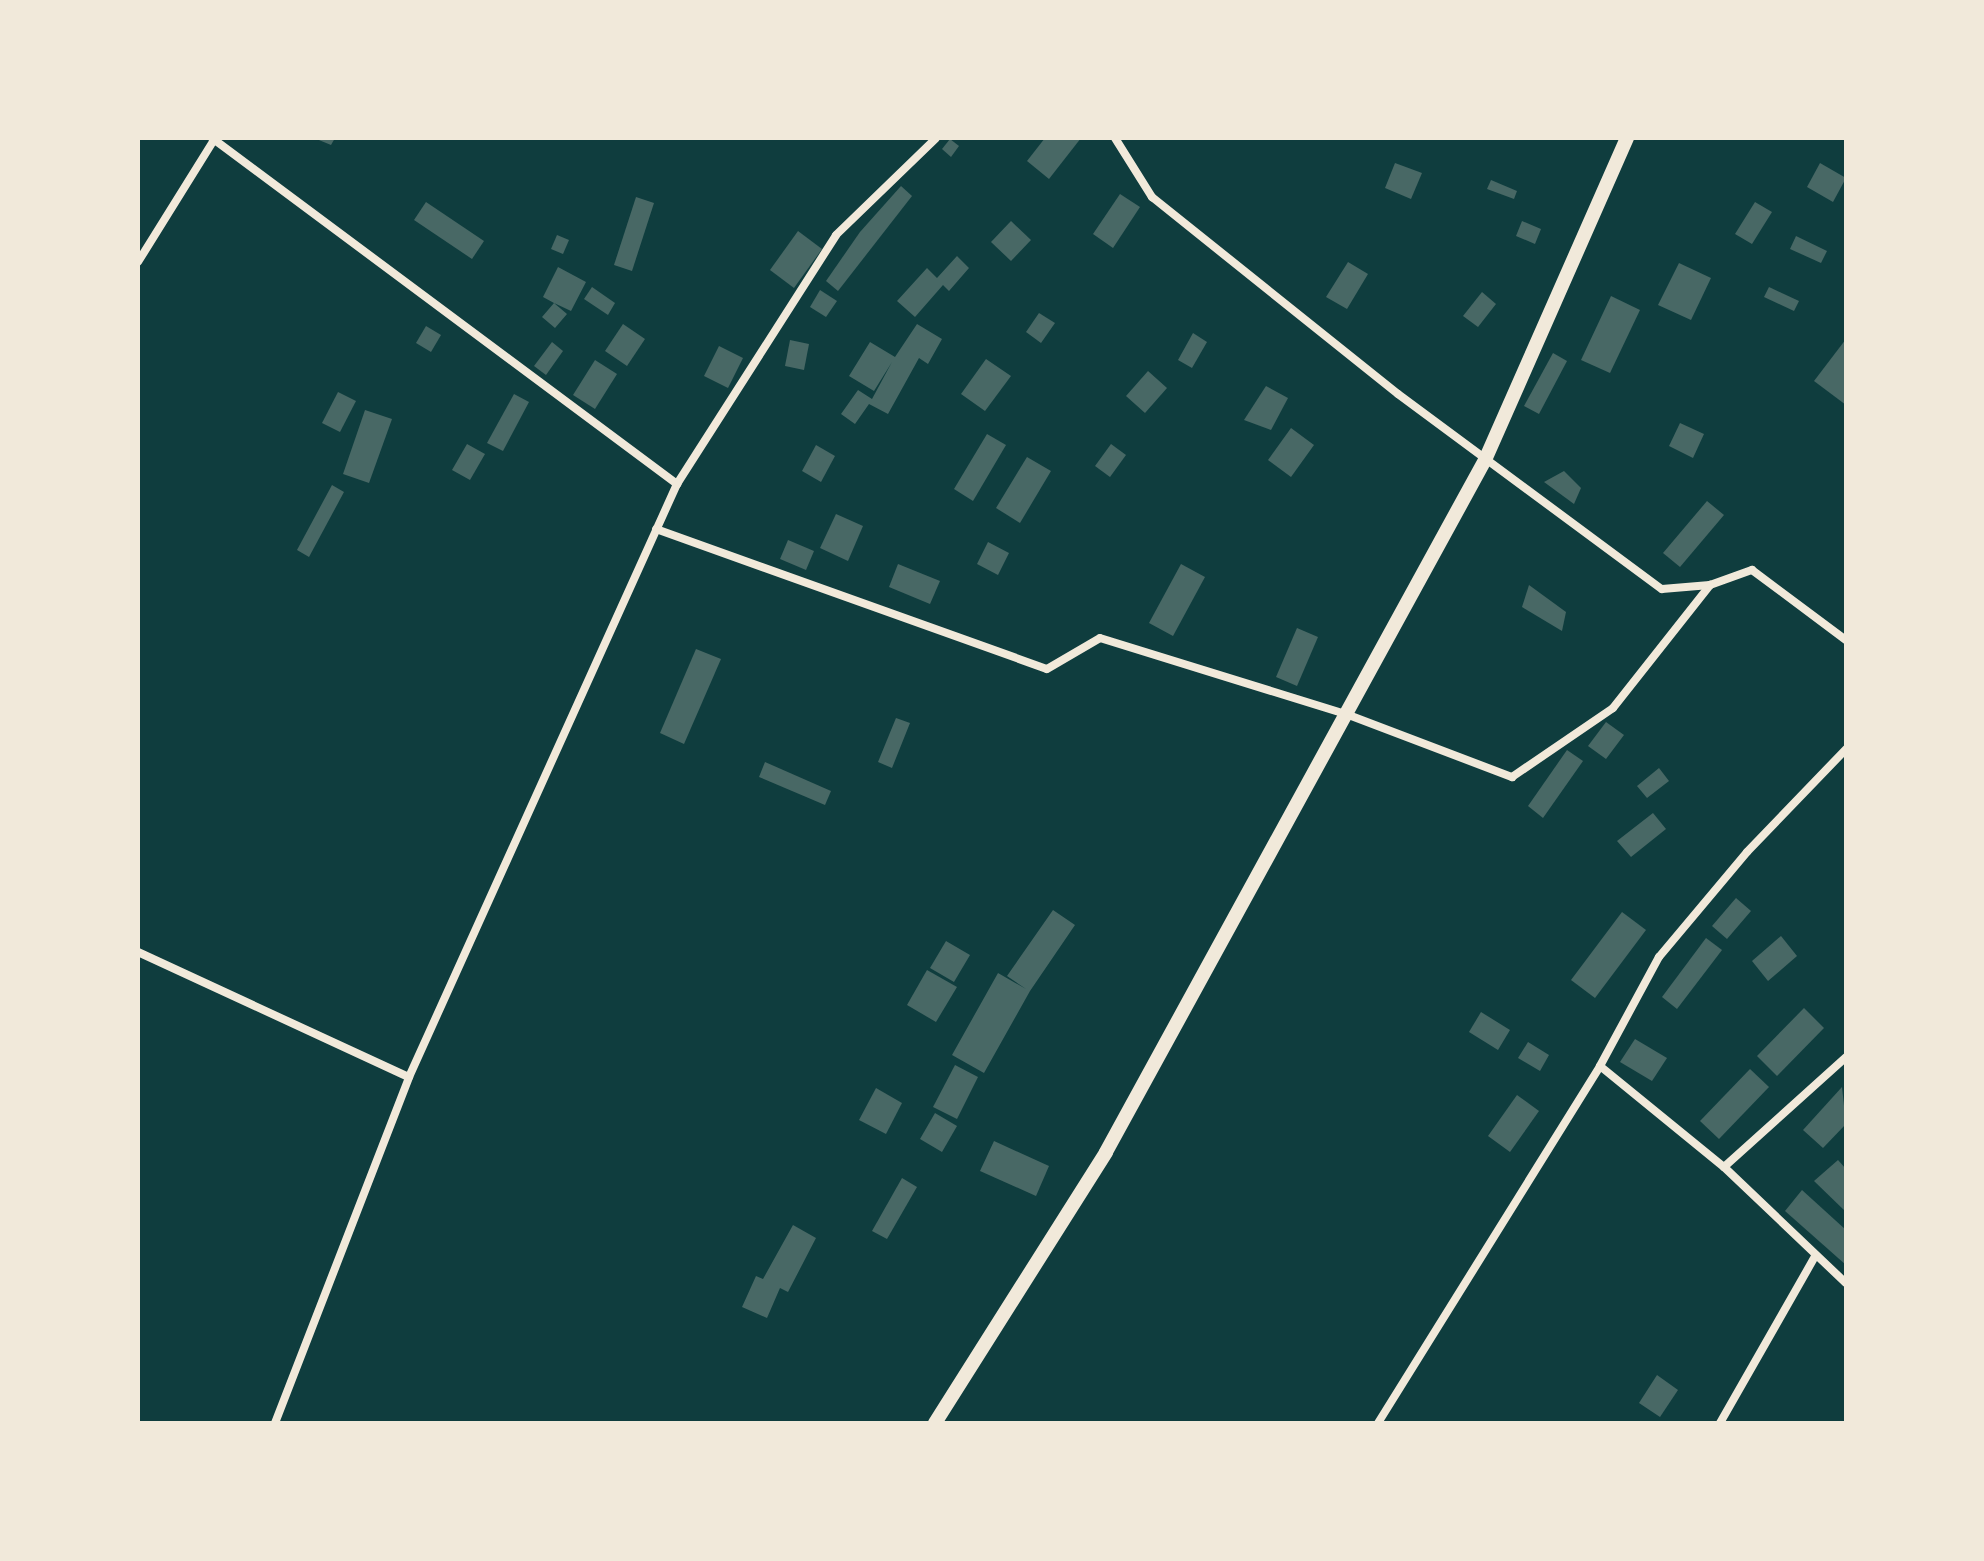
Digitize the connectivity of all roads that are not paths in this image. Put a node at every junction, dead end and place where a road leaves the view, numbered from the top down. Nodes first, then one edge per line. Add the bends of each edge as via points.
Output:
1 (936, 138) edge
2 (1115, 138) edge
3 (1627, 138) edge
4 (213, 139) edge
5 (138, 262) edge
6 (1485, 460) junction
7 (677, 484) junction
8 (656, 529) junction
9 (1710, 585) junction
10 (1846, 640) edge
11 (1346, 714) junction
12 (1846, 749) edge
13 (138, 952) edge
14 (1846, 1057) edge
15 (1600, 1066) junction
16 (409, 1077) junction
17 (1724, 1167) junction
18 (1816, 1255) junction
19 (1846, 1283) edge
20 (275, 1423) edge
21 (935, 1423) edge
22 (1378, 1423) edge
23 (1720, 1423) edge

1 - 7 street via 836,235
2 - 6 street via 1152,197
3 - 6 street
4 - 5 street
4 - 7 street
6 - 9 street via 1662,589
6 - 11 street
7 - 8 street
8 - 11 street via 1047,669 1100,638
8 - 16 street
9 - 10 street via 1752,570
9 - 11 street via 1613,708 1512,777
11 - 21 street via 1106,1152
12 - 15 street via 1747,852 1659,957
13 - 16 street
14 - 17 street
15 - 17 street
15 - 22 street
16 - 20 street
17 - 18 street
18 - 19 street
18 - 23 street

